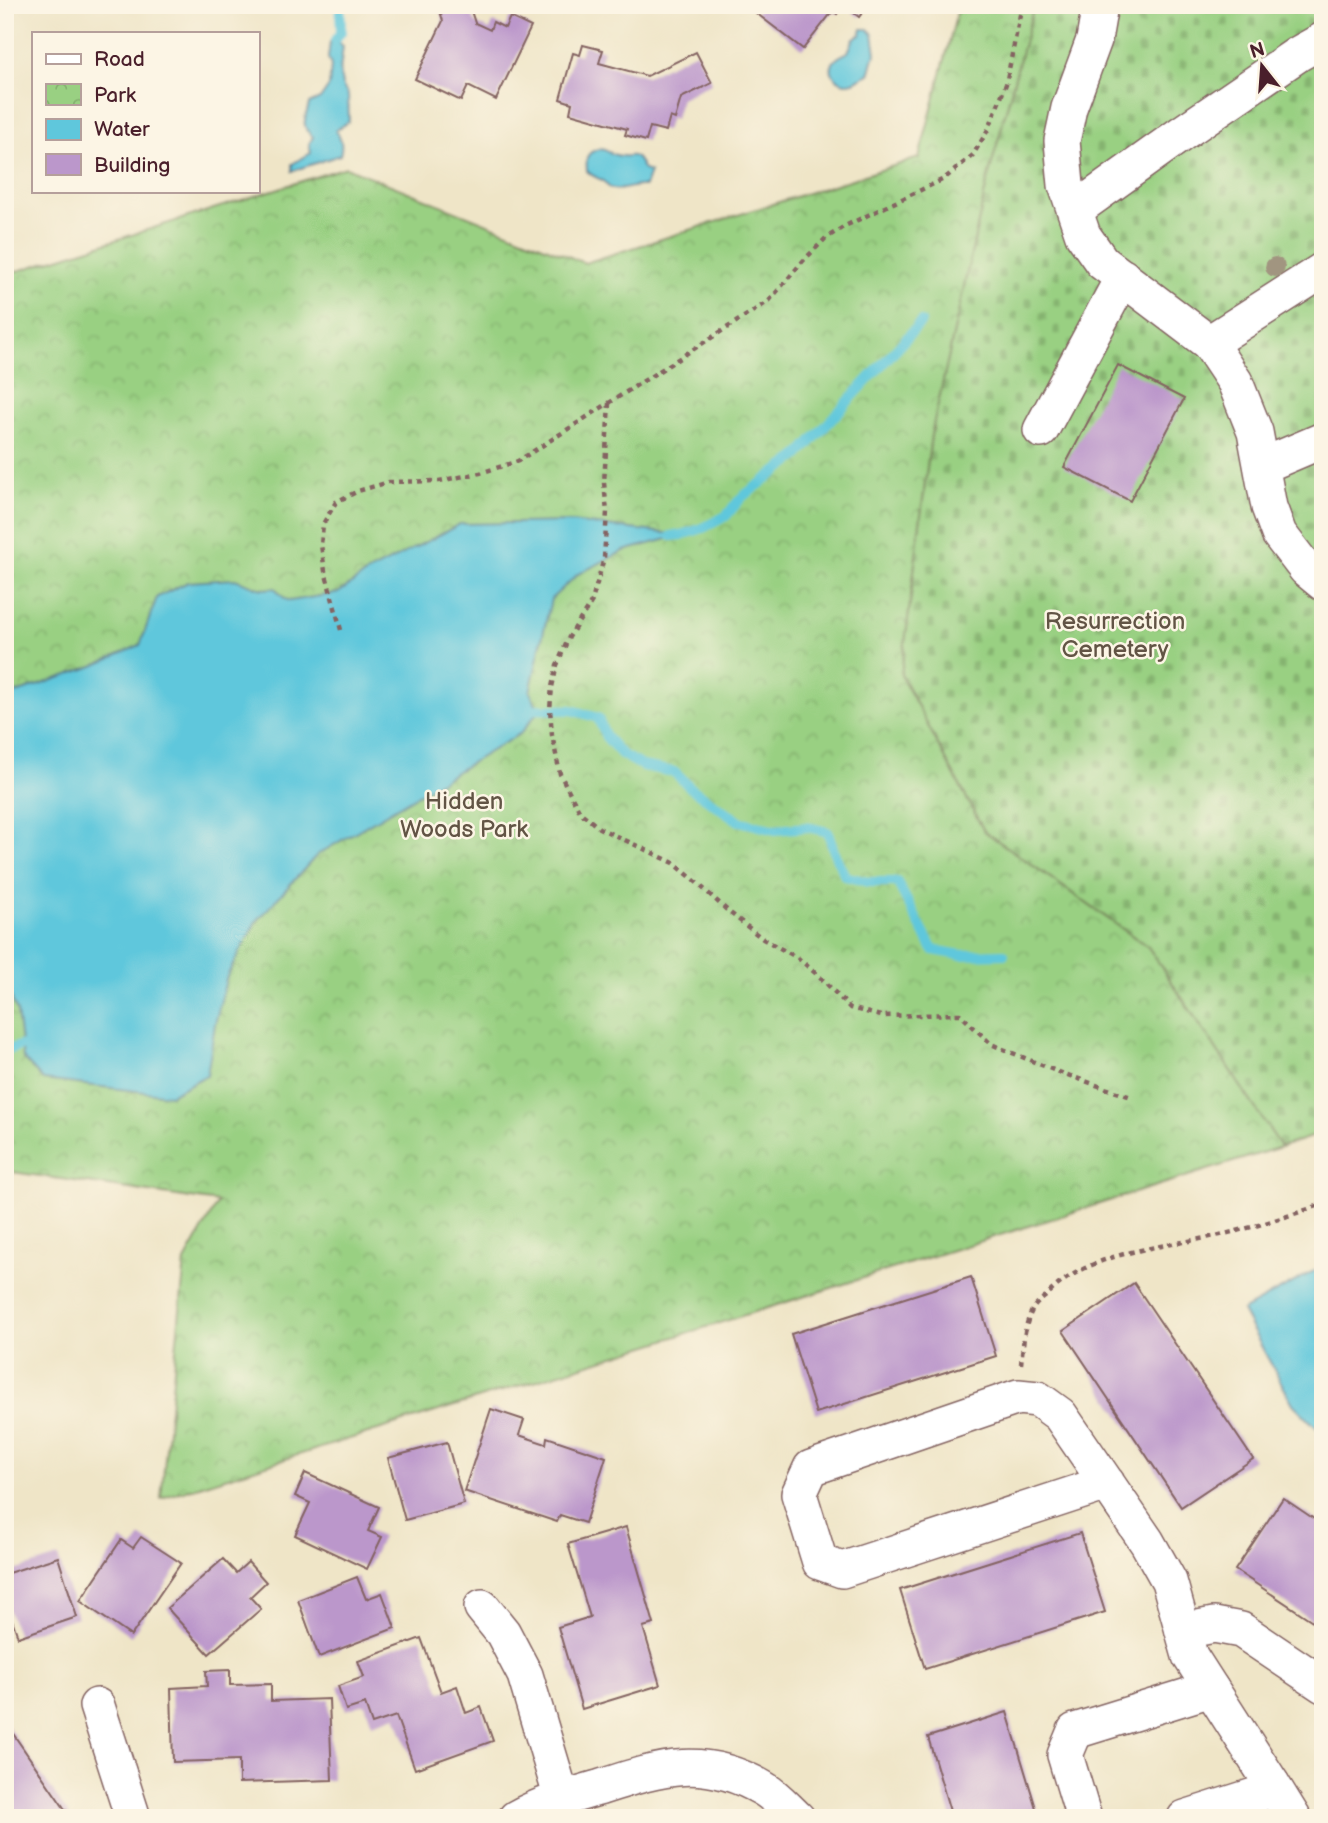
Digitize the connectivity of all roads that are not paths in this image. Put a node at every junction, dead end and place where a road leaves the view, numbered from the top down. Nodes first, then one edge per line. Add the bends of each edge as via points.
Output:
1 (1100, 5) edge
2 (1323, 40) edge
3 (1075, 210) junction
4 (1323, 270) edge
5 (1123, 278) junction
6 (1209, 342) junction
7 (1041, 430) dead end
8 (1323, 440) edge
9 (1262, 466) junction
10 (1323, 583) edge
11 (1107, 1483) junction
12 (482, 1607) dead end
13 (1184, 1631) junction
14 (1323, 1685) edge
15 (1211, 1689) junction
16 (97, 1706) dead end
17 (1272, 1784) junction
18 (562, 1799) junction
19 (133, 1818) edge
20 (516, 1818) edge
21 (797, 1818) edge
22 (1084, 1818) edge
23 (1185, 1818) edge
24 (1293, 1818) edge

1 - 3 street via 1094,40 1069,107 1062,141 1066,185
2 - 3 street via 1191,126
3 - 5 street via 1083,235 1101,262
4 - 6 street
5 - 6 street
5 - 7 street
6 - 9 street via 1236,382
8 - 9 street
9 - 10 street via 1279,534
11 - 11 street via 1060,1415 1038,1399 1018,1396 811,1468 799,1494 820,1562 842,1570
11 - 13 street via 1169,1581
12 - 18 street via 503,1633 525,1675
13 - 14 street via 1214,1625 1241,1630
13 - 15 street via 1191,1656
15 - 17 street
15 - 22 street via 1075,1731 1065,1755
16 - 19 street
17 - 23 street via 1257,1795
17 - 24 street
18 - 20 street
18 - 21 street via 652,1771 688,1766 729,1772 767,1790

